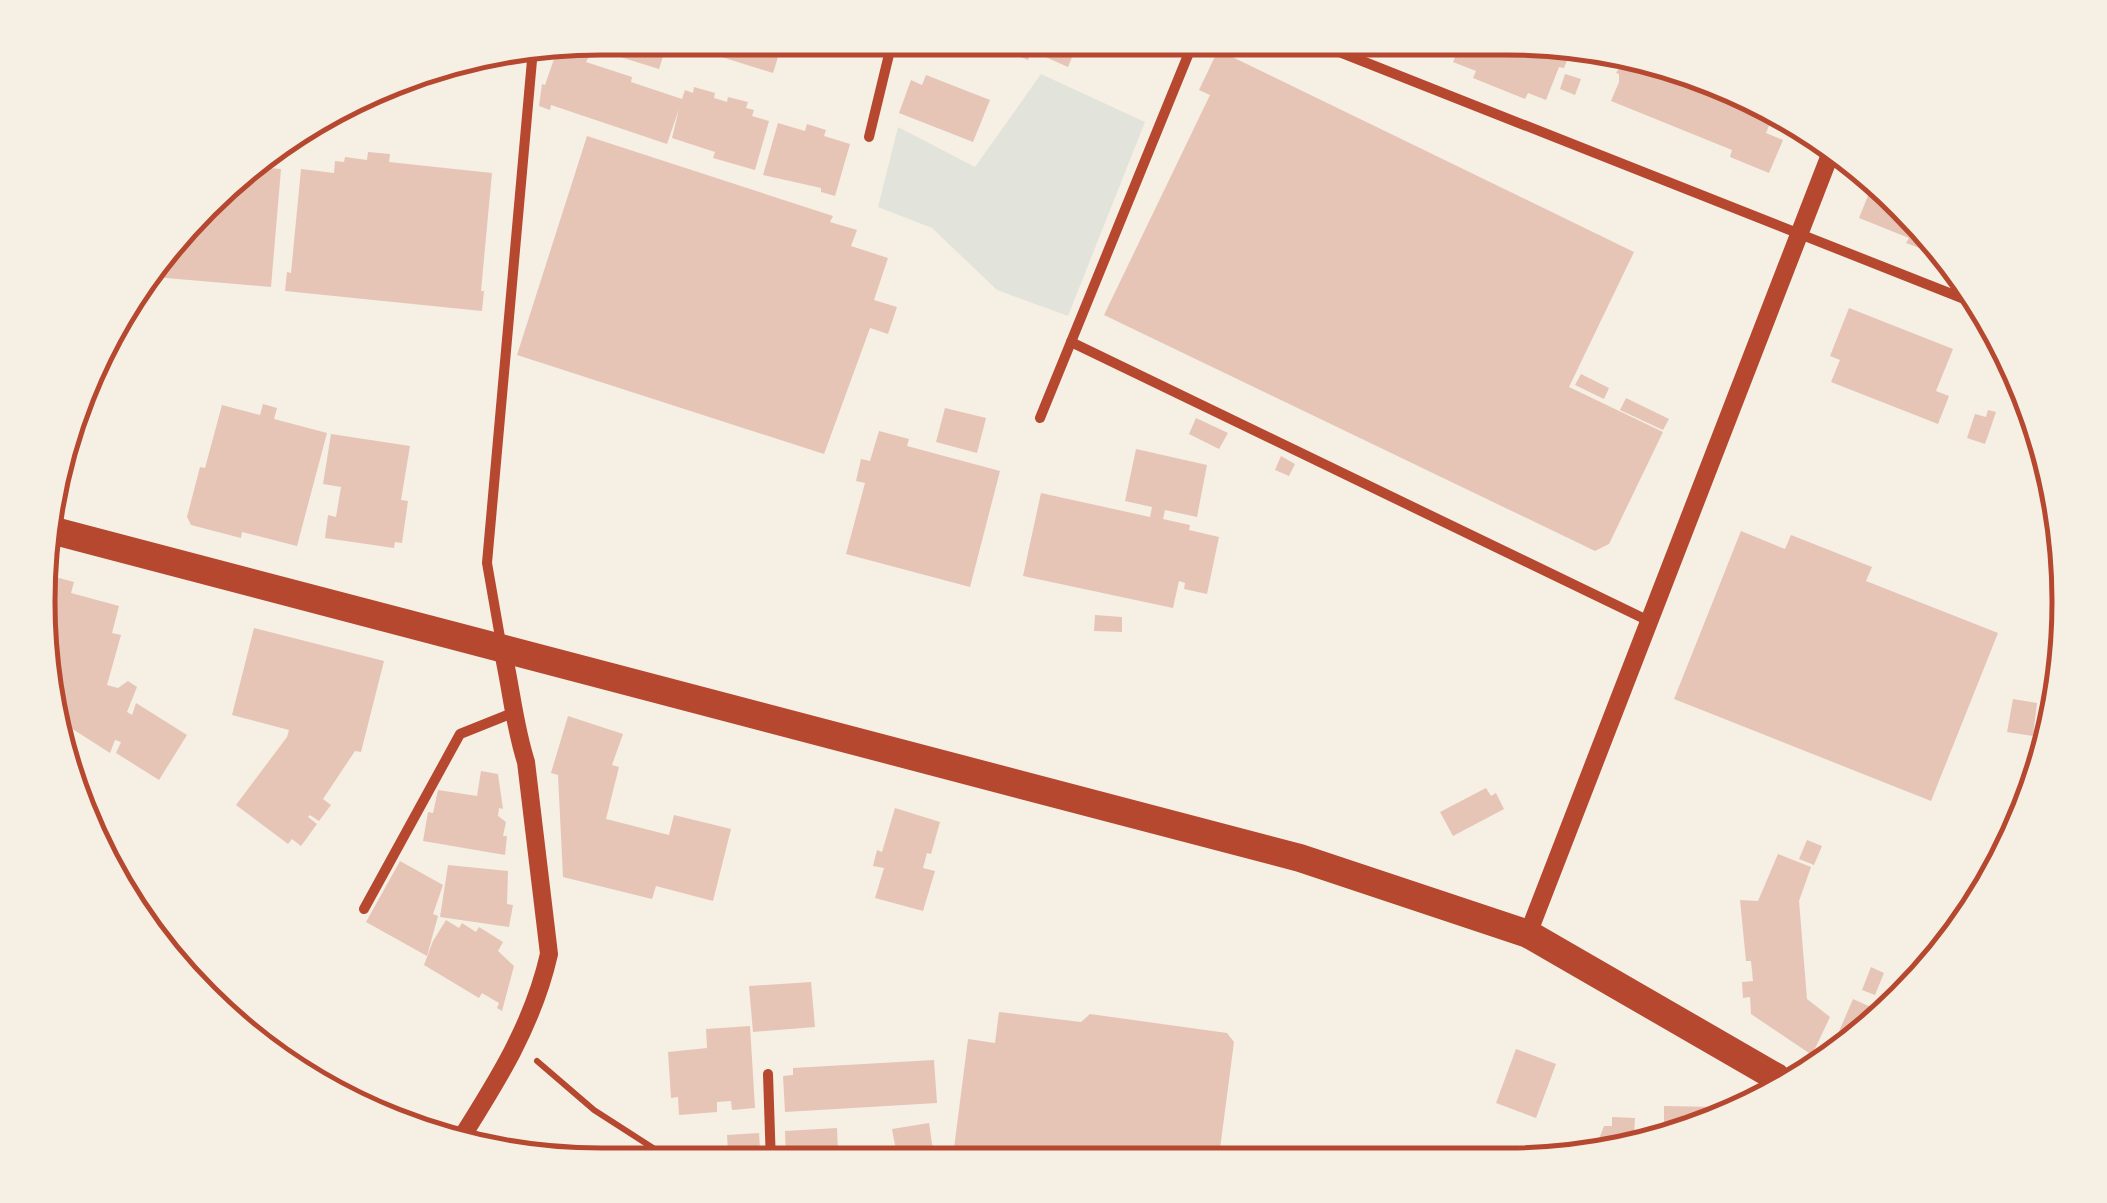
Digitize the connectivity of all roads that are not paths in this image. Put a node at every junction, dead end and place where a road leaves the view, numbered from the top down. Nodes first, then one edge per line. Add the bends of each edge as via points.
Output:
1 (889, 55) edge
2 (1188, 55) edge
3 (1347, 55) edge
4 (532, 60) edge
5 (869, 137) dead end
6 (1828, 161) edge
7 (1800, 234) junction
8 (1959, 297) edge
9 (1071, 342) junction
10 (1040, 418) dead end
11 (60, 532) edge
12 (1649, 621) junction
13 (502, 648) junction
14 (514, 712) junction
15 (364, 908) dead end
16 (1528, 934) junction
17 (768, 1074) dead end
18 (1776, 1077) edge
19 (466, 1130) edge
20 (770, 1148) edge

1 - 5 street
2 - 9 street
3 - 7 street
4 - 13 street via 488,563
6 - 7 street
7 - 8 street
7 - 12 street
9 - 10 street
9 - 12 street
11 - 13 highway
12 - 16 street
13 - 14 street
13 - 16 highway via 1300,858
14 - 15 street via 460,734
14 - 19 street via 548,954 510,1062
16 - 18 highway
17 - 20 street

